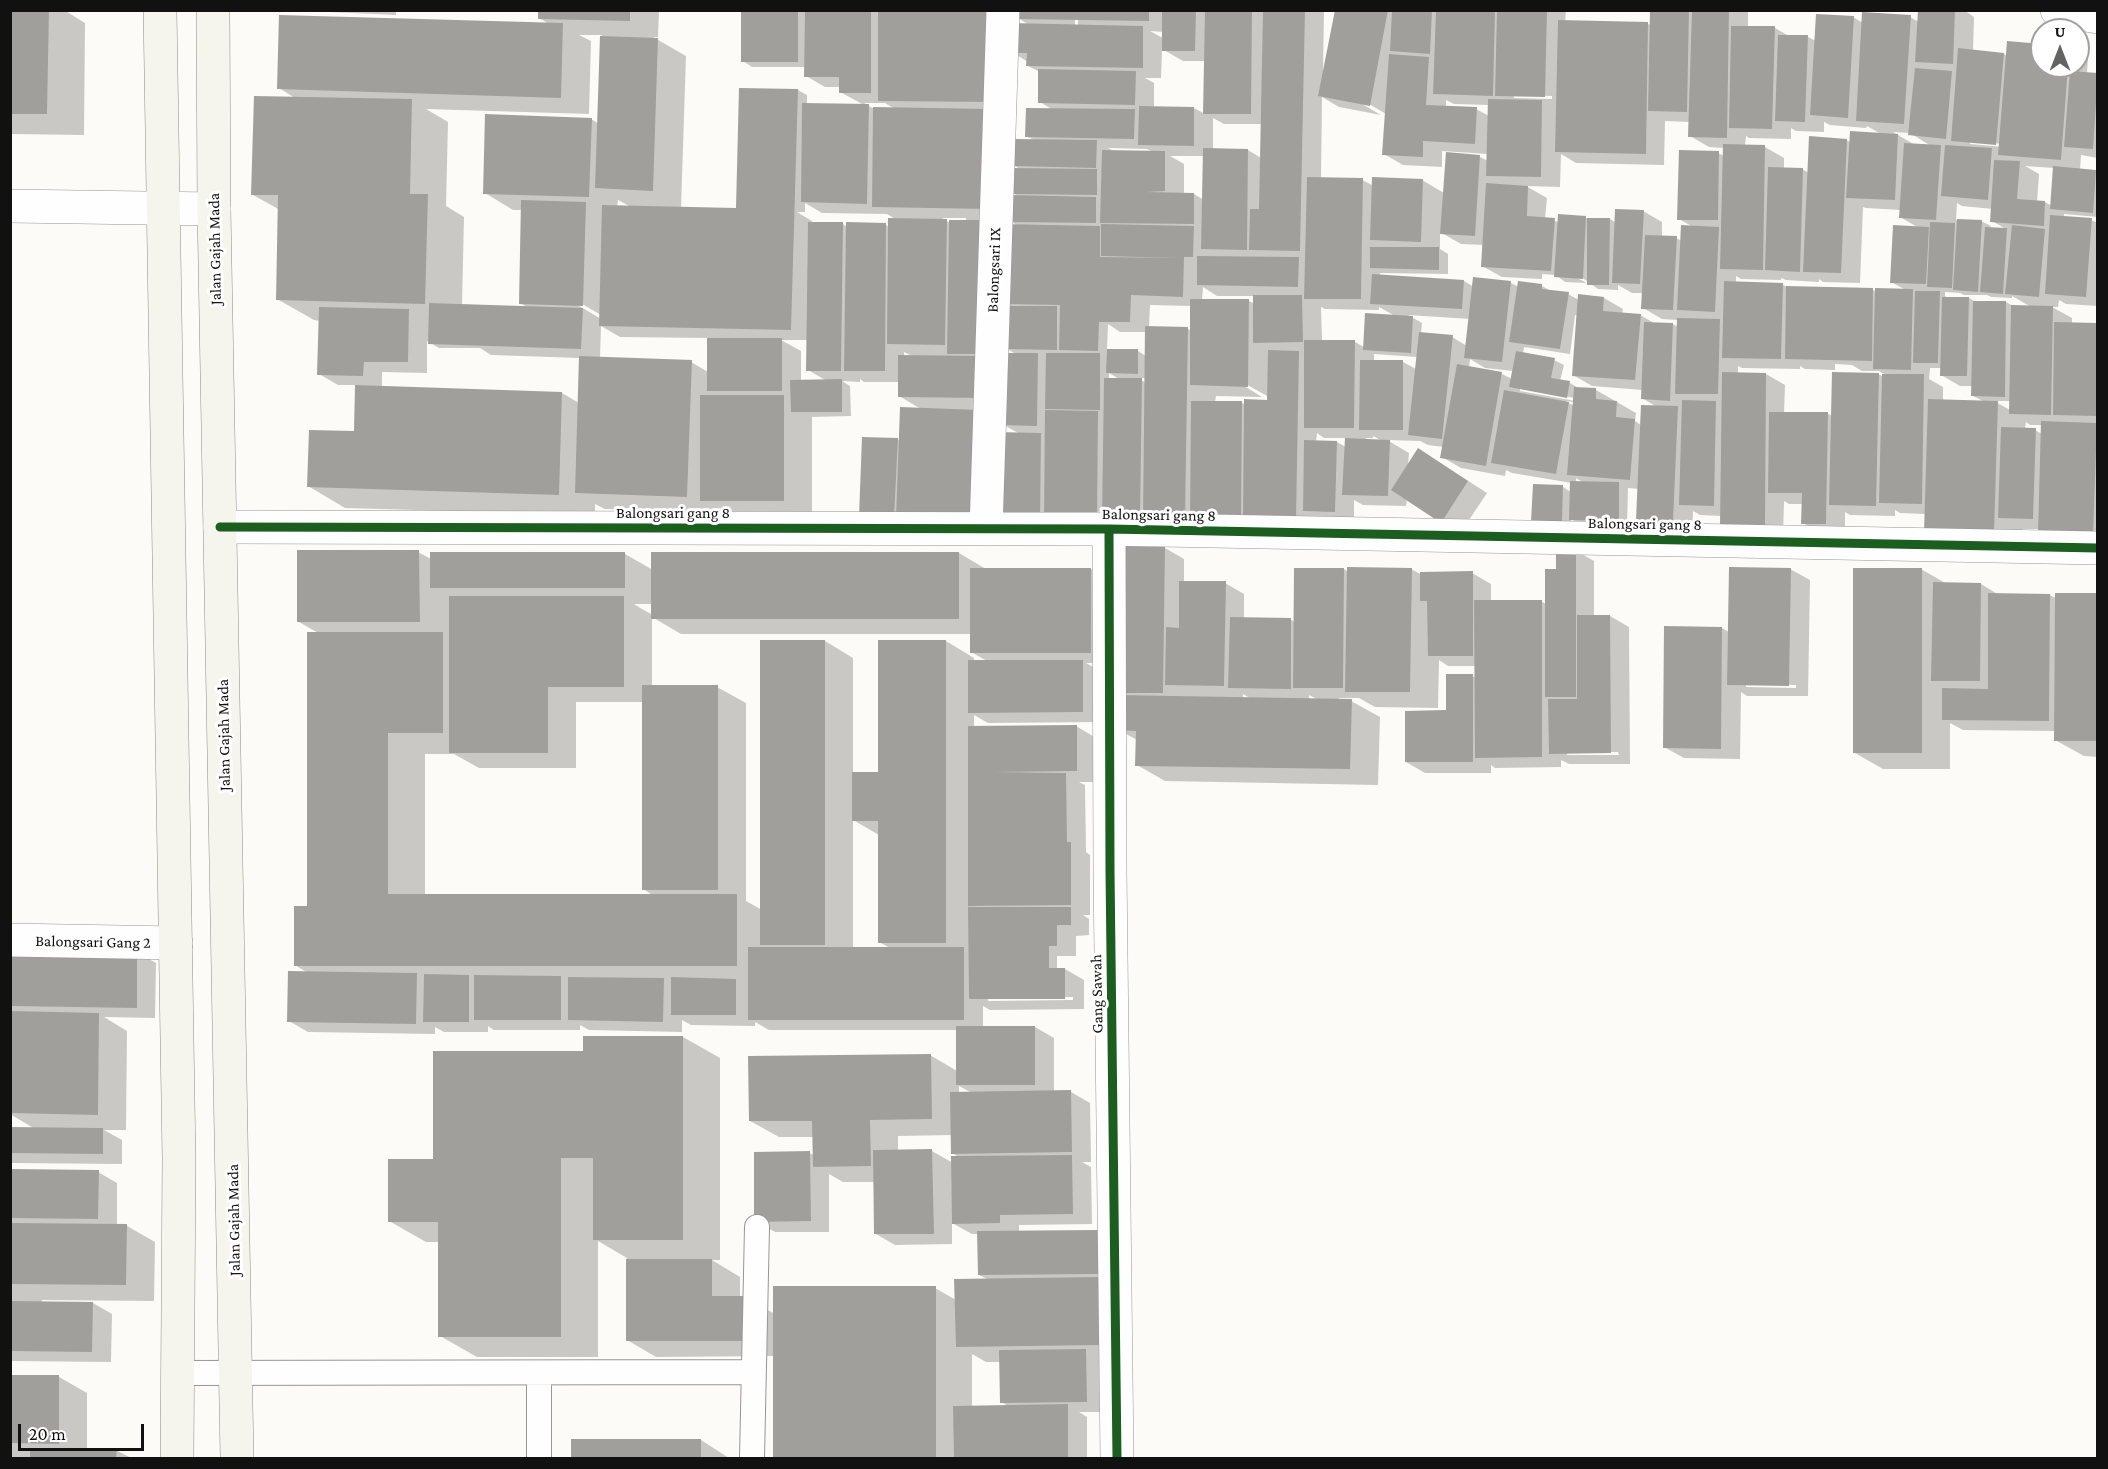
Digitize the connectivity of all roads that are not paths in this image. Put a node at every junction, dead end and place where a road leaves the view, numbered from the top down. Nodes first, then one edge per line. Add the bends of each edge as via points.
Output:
1 (160, 10) edge
2 (213, 10) edge
3 (1003, 10) edge
4 (2057, 10) edge
5 (2097, 17) edge
6 (10, 206) edge
7 (163, 208) junction
8 (214, 209) junction
9 (220, 527) junction
10 (986, 529) junction
11 (1109, 529) junction
12 (2097, 548) edge
13 (171, 592) junction
14 (222, 593) junction
15 (10, 940) edge
16 (176, 943) junction
17 (757, 1227) dead end
18 (753, 1372) junction
19 (177, 1373) junction
20 (539, 1373) junction
21 (237, 1374) junction
22 (177, 1458) edge
23 (237, 1458) edge
24 (539, 1458) edge
25 (752, 1458) edge
26 (1117, 1458) edge

1 - 7 main road
2 - 8 main road, Jalan Gajah Mada
3 - 10 street, Balongsari IX
4 - 5 street
6 - 7 street
7 - 8 street
7 - 13 main road
8 - 9 main road, Jalan Gajah Mada
9 - 10 street, Balongsari gang 8
9 - 14 main road, Jalan Gajah Mada
10 - 11 street, Balongsari gang 8
11 - 12 street, Balongsari gang 8
11 - 26 street, Gang Sawah
13 - 14 main road
13 - 16 main road
14 - 21 main road, Jalan Gajah Mada
15 - 16 street, Balongsari Gang 2
16 - 19 main road
17 - 18 lane
18 - 20 lane
18 - 25 lane
19 - 21 lane
19 - 22 main road
20 - 21 lane
20 - 24 lane
21 - 23 main road, Jalan Gajah Mada

